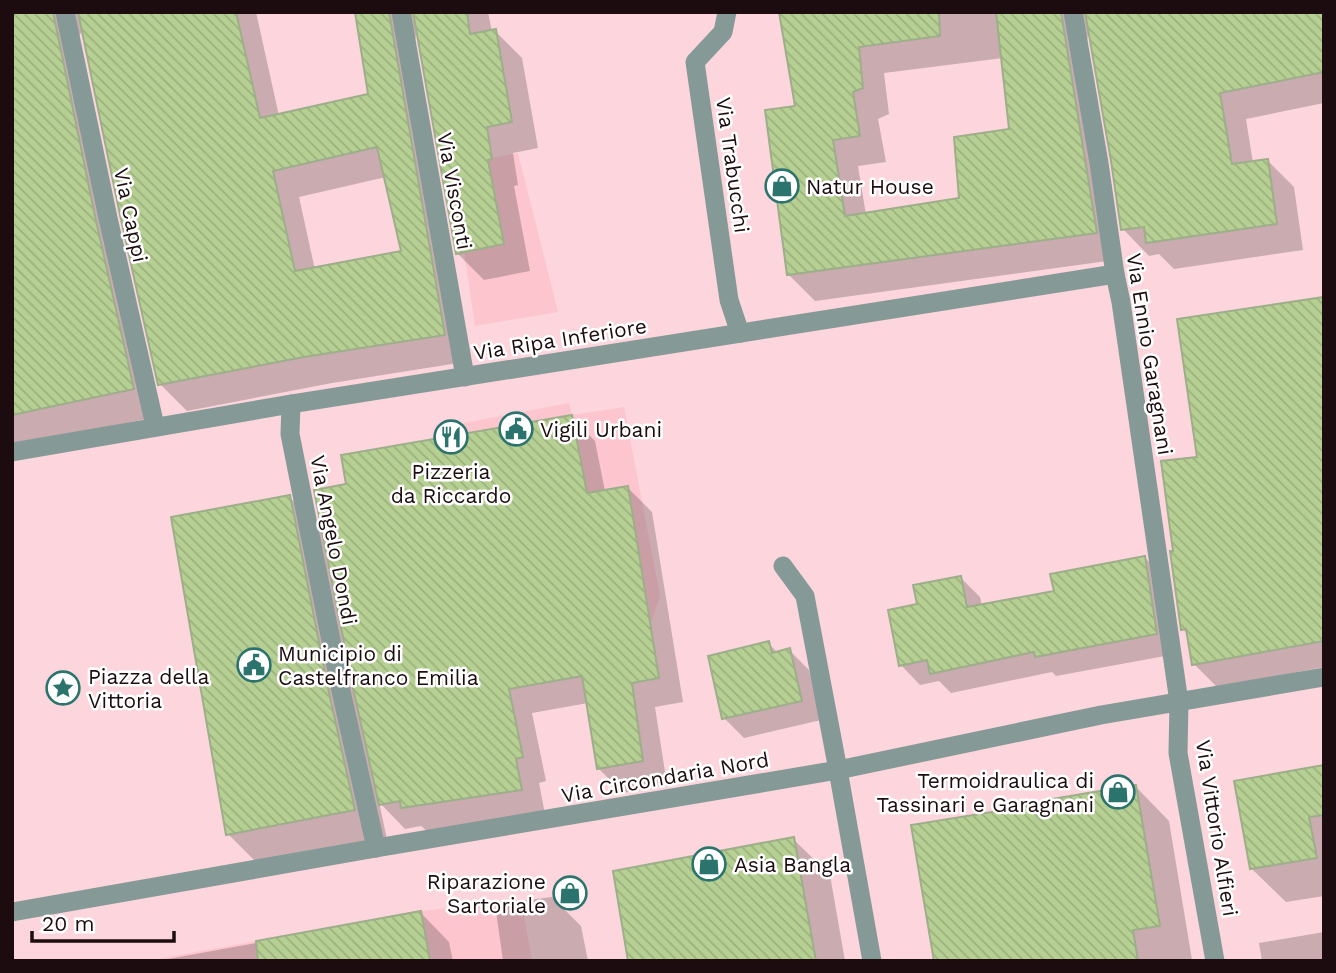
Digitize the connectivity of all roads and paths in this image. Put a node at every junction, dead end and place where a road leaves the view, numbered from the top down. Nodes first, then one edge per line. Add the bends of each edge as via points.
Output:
1 (65, 12) edge
2 (401, 12) edge
3 (727, 12) edge
4 (1073, 12) edge
5 (1115, 274) junction
6 (740, 333) junction
7 (465, 377) junction
8 (291, 404) junction
9 (155, 426) junction
10 (12, 452) edge
11 (783, 566) dead end
12 (1324, 677) edge
13 (1179, 702) junction
14 (838, 771) junction
15 (376, 848) junction
16 (12, 912) edge
17 (872, 961) edge
18 (1214, 961) edge

1 - 9 street, Via Cappi
2 - 7 street, Via Visconti
3 - 6 street, Via Trabucchi via 723,32 695,62 729,300
4 - 5 street, Via Ennio Garagnani
5 - 6 street, Via Ripa Inferiore
5 - 13 street, Via Ennio Garagnani
6 - 7 street, Via Ripa Inferiore
7 - 8 street, Via Ripa Inferiore
8 - 9 street, Via Ripa Inferiore
8 - 15 street, Via Angelo Dondi via 290,434
9 - 10 street, Via Ripa Inferiore
11 - 14 street via 805,596
12 - 13 street, Via Circondaria Nord
13 - 14 street, Via Circondaria Nord
13 - 18 street, Via Vittorio Alfieri via 1178,754
14 - 15 street, Via Circondaria Nord
14 - 17 street
15 - 16 street, Via Circondaria Nord

